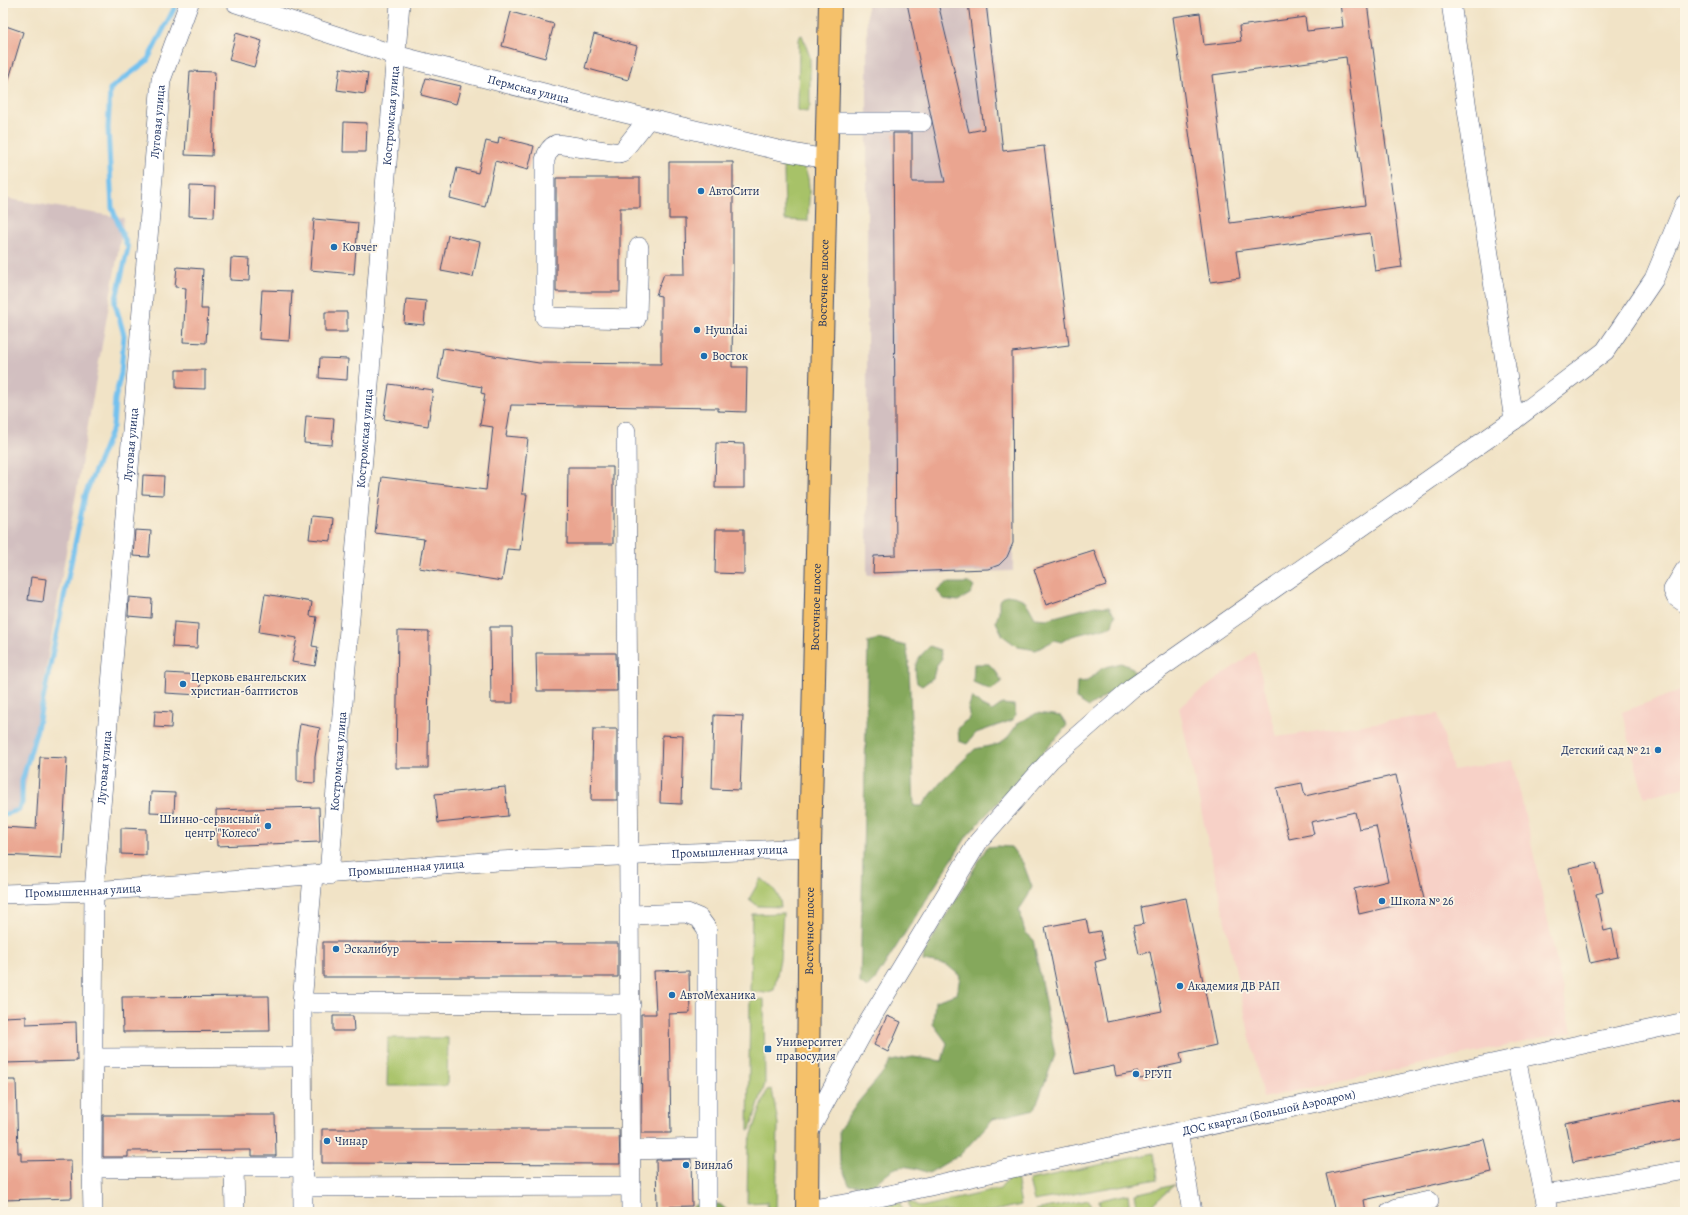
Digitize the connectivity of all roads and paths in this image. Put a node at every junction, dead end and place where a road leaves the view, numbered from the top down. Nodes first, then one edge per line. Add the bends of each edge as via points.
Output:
1 (189, 3) edge
2 (236, 3) edge
3 (400, 3) edge
4 (830, 3) edge
5 (1451, 3) edge
6 (395, 55) junction
7 (648, 119) junction
8 (827, 122) junction
9 (922, 122) dead end
10 (826, 159) junction
11 (1685, 204) edge
12 (639, 247) dead end
13 (1514, 420) junction
14 (626, 431) dead end
15 (1685, 570) edge
16 (1685, 603) edge
17 (810, 848) junction
18 (630, 856) junction
19 (321, 875) junction
20 (94, 891) junction
21 (3, 894) edge
22 (630, 915) junction
23 (302, 1003) junction
24 (631, 1004) junction
25 (1685, 1022) edge
26 (303, 1057) junction
27 (93, 1058) junction
28 (1516, 1058) junction
29 (1178, 1132) junction
30 (808, 1135) junction
31 (707, 1148) junction
32 (631, 1150) junction
33 (234, 1167) junction
34 (303, 1167) junction
35 (92, 1168) junction
36 (1685, 1170) edge
37 (303, 1186) junction
38 (631, 1186) junction
39 (1429, 1202) dead end
40 (1547, 1204) edge
41 (853, 1207) edge
42 (807, 1211) edge
43 (93, 1212) edge
44 (235, 1212) edge
45 (303, 1212) edge
46 (631, 1212) edge
47 (707, 1212) edge
48 (1192, 1212) edge
49 (1390, 1212) edge

1 - 20 street, Луговая улица via 161,80
2 - 6 street, Пермская улица
3 - 6 street, Костромская улица
4 - 8 main road, Восточное шоссе
5 - 13 street
6 - 7 street, Пермская улица
6 - 19 street, Костромская улица
7 - 10 street, Пермская улица
7 - 12 street via 619,153 557,144 547,152 545,317 636,319
8 - 9 street
8 - 10 main road, Восточное шоссе
10 - 17 main road, Восточное шоссе
11 - 13 street via 1654,279 1605,351
13 - 30 street via 1132,688 1051,759 978,842 868,1023
14 - 18 street
15 - 16 street via 1673,590 1676,597
17 - 18 street, Промышленная улица
17 - 30 main road, Восточное шоссе
18 - 19 street, Промышленная улица via 498,861
18 - 22 street
19 - 20 street, Промышленная улица
19 - 23 street, Костромская улица
20 - 21 street, Промышленная улица
20 - 27 street, Луговая улица
22 - 24 street
22 - 31 street via 687,913 699,918 706,929
23 - 24 street
23 - 26 street, Костромская улица
24 - 32 street
25 - 28 street, ДОС квартал (Большой Аэродром)
26 - 27 street
26 - 34 street, Костромская улица
27 - 35 street, Луговая улица
28 - 29 street, ДОС квартал (Большой Аэродром)
28 - 40 street
29 - 41 street, ДОС квартал (Большой Аэродром)
29 - 48 street
30 - 42 main road, Восточное шоссе
31 - 32 street
31 - 47 street
32 - 38 street
33 - 34 street
33 - 35 street
33 - 44 street
34 - 37 street, Костромская улица
35 - 43 street, Луговая улица
36 - 40 street
37 - 38 street
37 - 45 street, Костромская улица
38 - 46 street
39 - 49 street
41 - 42 street, ДОС квартал (Большой Аэродром)

